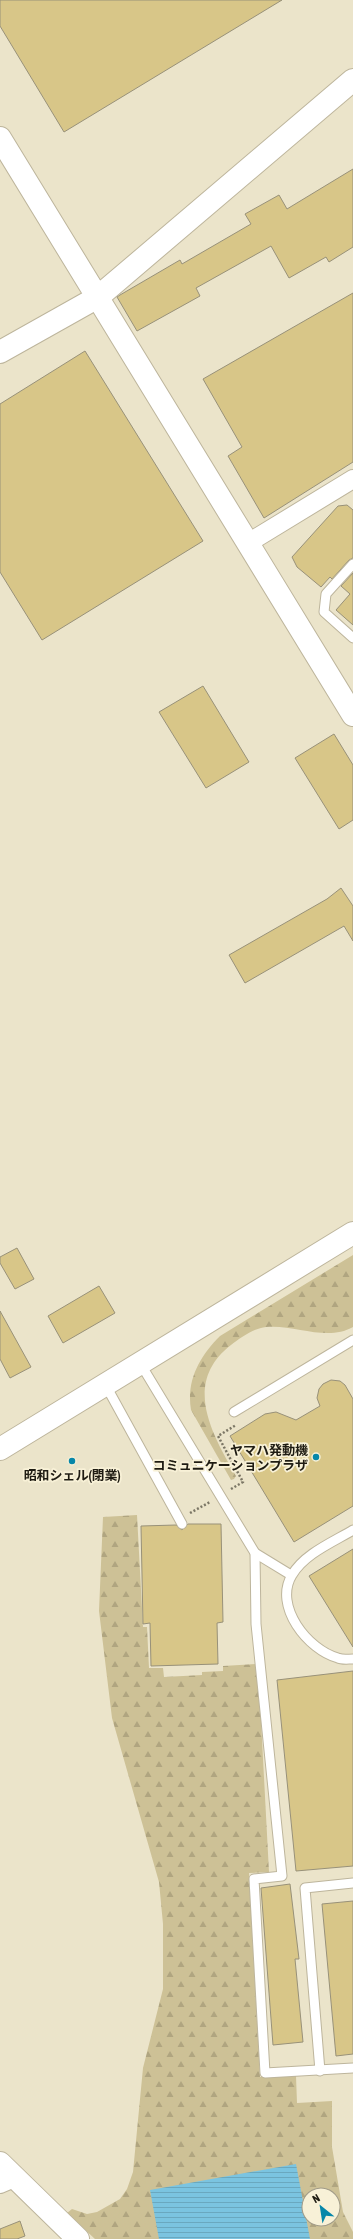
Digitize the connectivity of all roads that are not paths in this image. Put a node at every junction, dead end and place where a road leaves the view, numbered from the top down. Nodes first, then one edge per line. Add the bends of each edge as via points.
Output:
1 (353, 80) edge
2 (0, 138) edge
3 (98, 297) junction
4 (0, 352) edge
5 (353, 479) edge
6 (248, 543) junction
7 (353, 564) edge
8 (353, 638) edge
9 (353, 715) edge
10 (353, 1234) edge
11 (353, 1340) edge
12 (140, 1363) junction
13 (105, 1384) junction
14 (234, 1412) dead end
15 (0, 1448) edge
16 (181, 1522) road end
17 (353, 1530) edge
18 (255, 1552) junction
19 (291, 1575) junction
20 (353, 1659) edge
21 (353, 1883) edge
22 (353, 2068) edge
23 (320, 2071) junction
24 (5, 2175) edge
25 (78, 2239) edge

1 - 3 street
2 - 3 street
3 - 4 street
3 - 6 street
5 - 6 street
6 - 9 street
7 - 8 lane via 326,594 324,612
10 - 12 street
11 - 14 lane
12 - 13 street
12 - 18 lane
13 - 15 street
13 - 16 lane
17 - 19 lane via 306,1559
18 - 19 lane
18 - 23 lane via 256,1624 282,1876 254,1880 264,2073
19 - 20 lane via 286,1595 291,1614 302,1632 316,1647 338,1658
21 - 23 lane via 305,1888
22 - 23 lane
24 - 25 street

